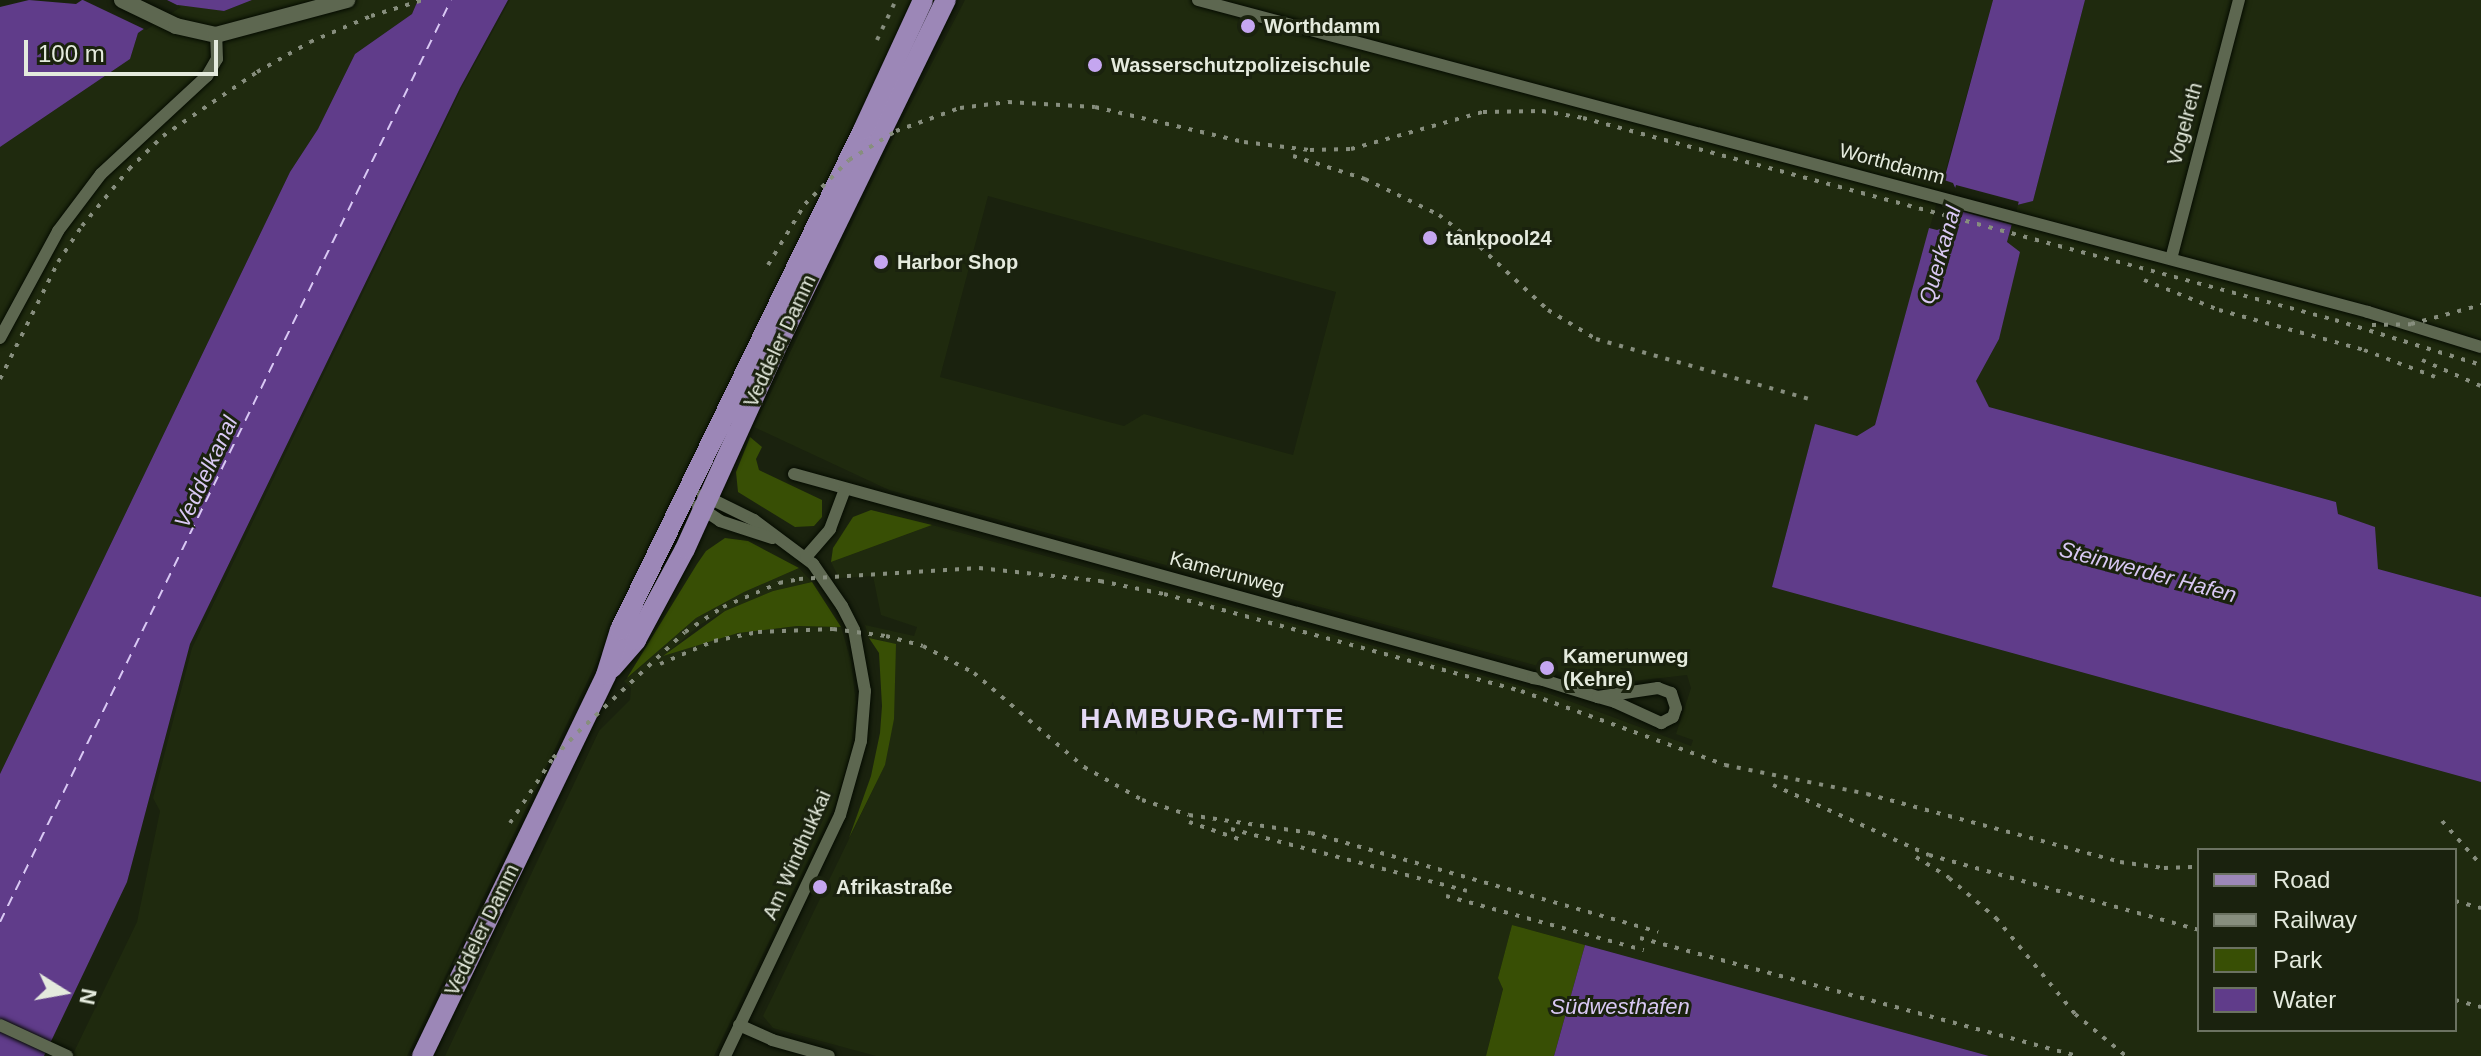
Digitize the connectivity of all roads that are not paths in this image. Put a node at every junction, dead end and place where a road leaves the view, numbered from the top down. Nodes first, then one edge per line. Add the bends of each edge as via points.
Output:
1 (122, 0) edge
2 (347, 0) edge
3 (923, 0) edge
4 (946, 0) edge
5 (1198, 0) edge
6 (2239, 0) edge
7 (216, 35) junction
8 (2171, 259) junction
9 (0, 338) edge
10 (2481, 347) edge
11 (794, 474) dead end
12 (689, 489) junction
13 (845, 489) junction
14 (706, 505) junction
15 (806, 557) junction
16 (606, 675) junction
17 (1598, 697) junction
18 (0, 1025) edge
19 (739, 1025) junction
20 (64, 1054) edge
21 (422, 1056) edge
22 (725, 1056) edge
23 (829, 1056) edge

1 - 7 street
2 - 7 street
3 - 12 main road, Veddeler Damm
4 - 14 main road, Veddeler Damm
5 - 8 street, Worthdamm
6 - 8 street, Vogelreth
7 - 9 street via 214,66 101,174 58,231
8 - 10 street, Worthdamm
11 - 13 street, Kamerunweg
12 - 14 street
12 - 16 main road, Veddeler Damm via 620,630
13 - 15 street via 830,529
13 - 17 street, Kamerunweg
14 - 15 street, Am Windhukkai via 720,521 786,542
14 - 16 main road, Veddeler Damm via 636,640
15 - 19 street, Am Windhukkai via 842,606 858,640 865,691 861,741 840,815
16 - 21 main road, Veddeler Damm
17 - 17 street, Kamerunweg via 1661,723 1673,717 1676,708 1676,698 1658,688
18 - 20 street
19 - 22 street, Am Windhukkai
19 - 23 street

